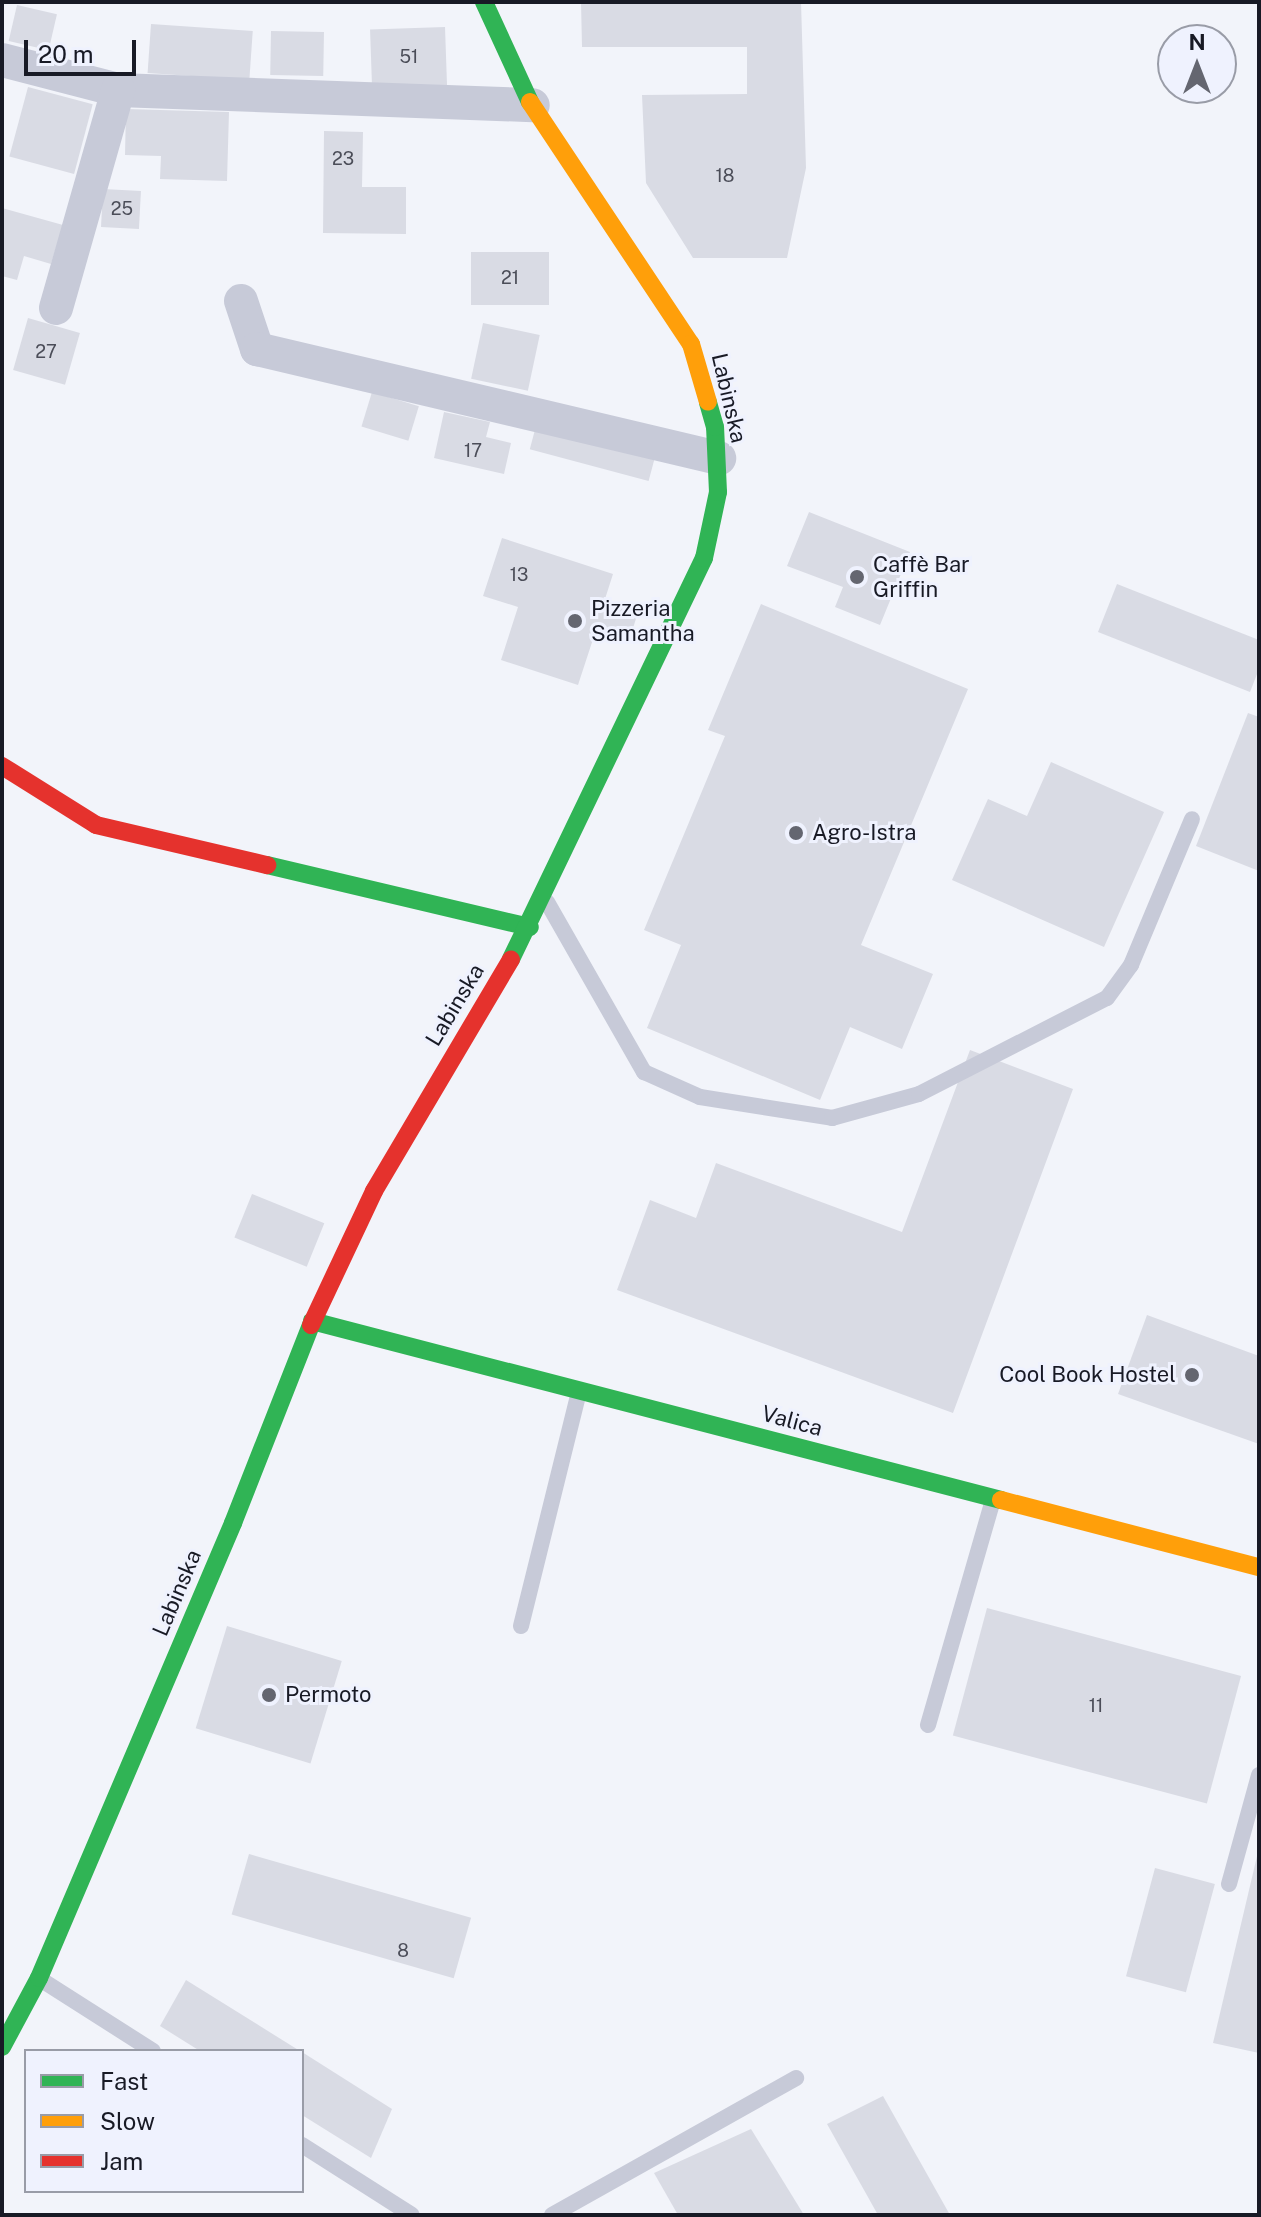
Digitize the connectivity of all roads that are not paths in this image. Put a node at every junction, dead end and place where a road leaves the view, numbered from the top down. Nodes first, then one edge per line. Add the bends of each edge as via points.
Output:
1 (484, 2) edge
2 (2, 60) edge
3 (118, 90) junction
4 (533, 105) junction
5 (241, 301) dead end
6 (56, 308) dead end
7 (719, 458) junction
8 (2, 766) edge
9 (1192, 819) dead end
10 (545, 897) junction
11 (530, 927) junction
12 (312, 1321) junction
13 (580, 1390) junction
14 (994, 1498) junction
15 (1259, 1567) edge
16 (521, 1626) dead end
17 (928, 1725) dead end
18 (1259, 1775) edge
19 (1229, 1884) dead end
20 (39, 1978) junction
21 (2, 2047) edge
22 (150, 2049) edge
23 (796, 2078) dead end
24 (304, 2146) edge
25 (412, 2215) edge
26 (552, 2215) edge

1 - 4 street, Labinska
2 - 3 street
3 - 4 street
3 - 6 street
4 - 7 street, Labinska via 674,311 706,384
5 - 7 street via 257,349
7 - 10 street, Labinska via 713,526 704,558
8 - 11 street via 96,825
9 - 10 lane via 1131,965 1107,998 919,1094 832,1118 755,1110 700,1097 644,1072
10 - 11 street, Labinska
11 - 12 street, Labinska via 374,1191
12 - 13 street, Valica
12 - 20 street, Labinska via 233,1523
13 - 14 street, Valica
13 - 16 lane
14 - 15 street, Valica
14 - 17 lane
18 - 19 lane
20 - 21 street, Labinska
20 - 22 lane
23 - 26 lane
24 - 25 lane

